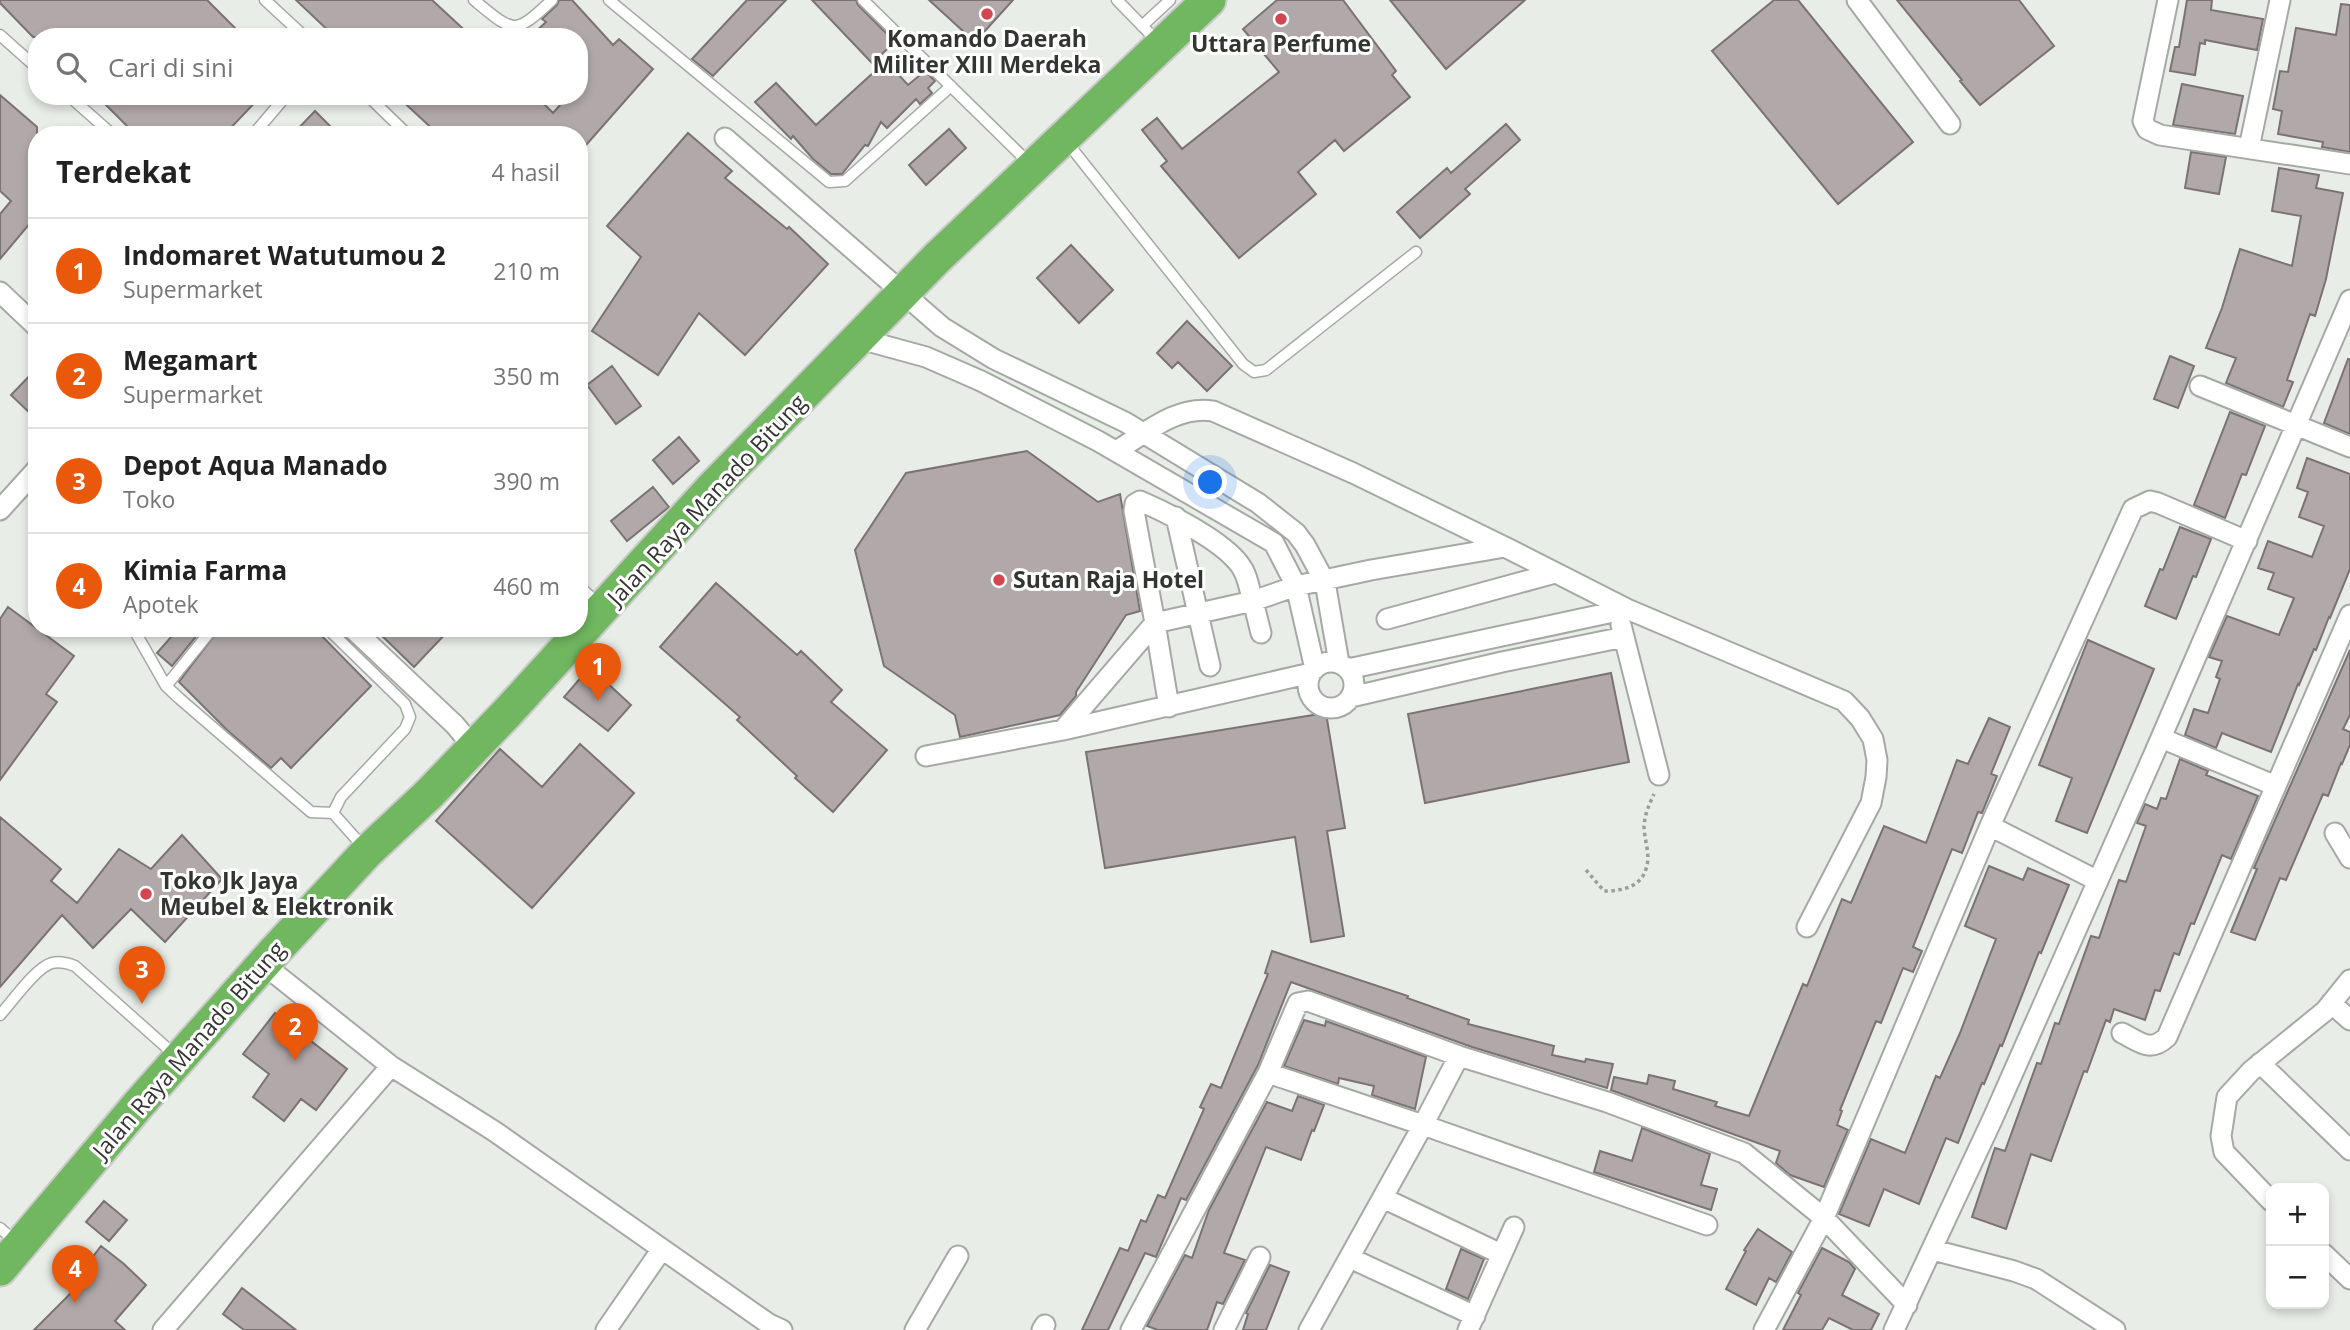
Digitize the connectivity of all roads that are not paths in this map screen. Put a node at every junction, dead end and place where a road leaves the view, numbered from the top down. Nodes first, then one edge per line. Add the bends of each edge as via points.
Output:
1 (265, 0) edge
2 (474, 0) edge
3 (552, 0) edge
4 (608, 0) edge
5 (1117, 0) edge
6 (1170, 0) edge
7 (1209, 0) edge
8 (1857, 0) edge
9 (2168, 0) edge
10 (2280, 0) edge
11 (865, 1) edge
12 (296, 28) edge
13 (0, 35) edge
14 (1152, 36) junction
15 (28, 60) edge
16 (951, 86) junction
17 (79, 105) edge
18 (278, 105) edge
19 (377, 105) edge
20 (1950, 124) dead end
21 (103, 126) edge
22 (261, 126) edge
23 (399, 126) edge
24 (725, 138) dead end
25 (1064, 138) junction
26 (2249, 149) junction
27 (2350, 164) edge
28 (1033, 168) junction
29 (1416, 252) dead end
30 (902, 293) junction
31 (2350, 300) edge
32 (3, 301) edge
33 (28, 320) edge
34 (860, 339) junction
35 (2200, 386) dead end
36 (2296, 425) junction
37 (1144, 434) junction
38 (2350, 447) edge
39 (1116, 451) junction
40 (28, 479) edge
41 (0, 510) edge
42 (1176, 517) junction
43 (2247, 541) junction
44 (1505, 547) junction
45 (1555, 573) junction
46 (1325, 582) junction
47 (1296, 586) junction
48 (588, 595) edge
49 (1252, 601) junction
50 (603, 609) junction
51 (1622, 610) junction
52 (1199, 613) junction
53 (2350, 615) edge
54 (1387, 618) dead end
55 (1155, 623) junction
56 (588, 625) edge
57 (1261, 633) dead end
58 (139, 637) edge
59 (207, 637) edge
60 (336, 637) edge
61 (362, 637) edge
62 (577, 637) edge
63 (1624, 637) junction
64 (1210, 666) dead end
65 (1344, 666) junction
66 (1313, 671) junction
67 (166, 686) junction
68 (1351, 697) junction
69 (1170, 707) junction
70 (1063, 730) junction
71 (2161, 738) junction
72 (473, 747) junction
73 (926, 756) dead end
74 (1659, 775) road end
75 (2276, 786) junction
76 (332, 813) junction
77 (1990, 826) junction
78 (2335, 833) dead end
79 (367, 852) junction
80 (2350, 858) edge
81 (2098, 881) junction
82 (1807, 926) dead end
83 (263, 964) junction
84 (2350, 980) edge
85 (2331, 1003) junction
86 (0, 1015) edge
87 (2350, 1020) edge
88 (2122, 1033) dead end
89 (1459, 1056) junction
90 (179, 1058) junction
91 (2260, 1063) junction
92 (391, 1066) junction
93 (1268, 1073) junction
94 (1423, 1125) junction
95 (2350, 1150) edge
96 (2266, 1196) edge
97 (1383, 1198) junction
98 (1824, 1218) junction
99 (1707, 1225) dead end
100 (1514, 1227) dead end
101 (7, 1248) edge
102 (662, 1249) junction
103 (1933, 1250) junction
104 (1501, 1254) junction
105 (958, 1256) dead end
106 (1260, 1256) dead end
107 (1350, 1258) junction
108 (2329, 1259) edge
109 (2350, 1279) edge
110 (1907, 1305) junction
111 (1472, 1323) edge
112 (1317, 1327) edge
113 (772, 1328) edge
114 (163, 1330) edge
115 (606, 1330) edge
116 (915, 1330) edge
117 (1131, 1330) edge
118 (1224, 1330) edge
119 (1764, 1330) edge
120 (1894, 1330) edge
121 (2115, 1330) edge

1 - 12 lane
2 - 3 lane via 501,22 519,26
4 - 16 lane via 829,182 845,181
5 - 14 lane
6 - 14 lane
7 - 14 highway, Jalan Raya Manado Bitung
8 - 20 street
9 - 26 street via 2144,125 2160,135
10 - 26 street
11 - 16 lane
13 - 15 lane
14 - 25 highway, Jalan Raya Manado Bitung
16 - 28 lane
17 - 21 lane
18 - 22 lane
19 - 23 lane
24 - 30 street
25 - 28 highway, Jalan Raya Manado Bitung
25 - 29 lane via 1254,372 1266,370
26 - 27 street
28 - 30 highway, Jalan Raya Manado Bitung
30 - 34 highway, Jalan Raya Manado Bitung
30 - 37 street via 942,327 994,359
31 - 36 street
32 - 33 street
34 - 39 street via 926,357 981,381
34 - 50 highway, Jalan Raya Manado Bitung via 712,488
35 - 36 street
36 - 38 street
36 - 43 street
37 - 39 street
37 - 44 street via 1184,412 1213,411
37 - 46 street via 1258,503 1296,533
39 - 47 street via 1274,543
40 - 41 street
42 - 49 street via 1240,564
42 - 52 street
42 - 55 street via 1140,501 1134,506
43 - 71 street
43 - 77 street via 2158,503 2150,501 2133,509
44 - 45 street
44 - 46 street
45 - 51 street
45 - 54 street
46 - 47 street
46 - 65 street
47 - 49 street
47 - 66 street
48 - 50 lane
49 - 52 street
49 - 57 street
50 - 56 highway, Jalan Raya Manado Bitung
51 - 63 street
51 - 65 street
51 - 82 street via 1844,701 1873,739 1877,760 1871,803
52 - 55 street
52 - 64 street
53 - 75 street
55 - 69 street
55 - 70 street
58 - 67 lane
59 - 67 lane
60 - 76 lane via 405,704 410,717 405,729 341,797
61 - 72 street
62 - 72 highway, Jalan Raya Manado Bitung
63 - 68 street
63 - 74 street
65 - 66 street via 1328,662
65 - 68 street via 1353,678
66 - 68 street via 1307,683 1315,702 1334,709
66 - 69 street
67 - 76 lane via 311,812
69 - 70 street
70 - 73 street
71 - 75 street
71 - 81 street
72 - 79 highway, Jalan Raya Manado Bitung
75 - 88 street via 2167,1037 2148,1046
76 - 79 lane
77 - 81 street
77 - 98 street
78 - 80 street
79 - 83 highway, Jalan Raya Manado Bitung
81 - 103 street
83 - 90 highway, Jalan Raya Manado Bitung
83 - 92 street
84 - 85 street
85 - 87 street
85 - 91 street
86 - 90 lane via 40,970 49,963 65,963 75,966
89 - 93 street via 1308,1000 1298,1003
89 - 94 street
89 - 98 street via 1607,1102 1744,1153
90 - 101 highway, Jalan Raya Manado Bitung
91 - 95 street
91 - 96 street via 2227,1097 2221,1136 2224,1152
92 - 102 street via 495,1131
92 - 114 street
93 - 94 street
93 - 117 street
94 - 97 street
94 - 99 street
97 - 104 street
97 - 107 street
98 - 110 street
98 - 119 street
100 - 104 street
102 - 113 street
102 - 115 street
103 - 110 street
103 - 121 street via 2036,1279
104 - 111 street
105 - 116 street
106 - 118 street
107 - 111 street
107 - 112 street
108 - 109 street
110 - 120 street

